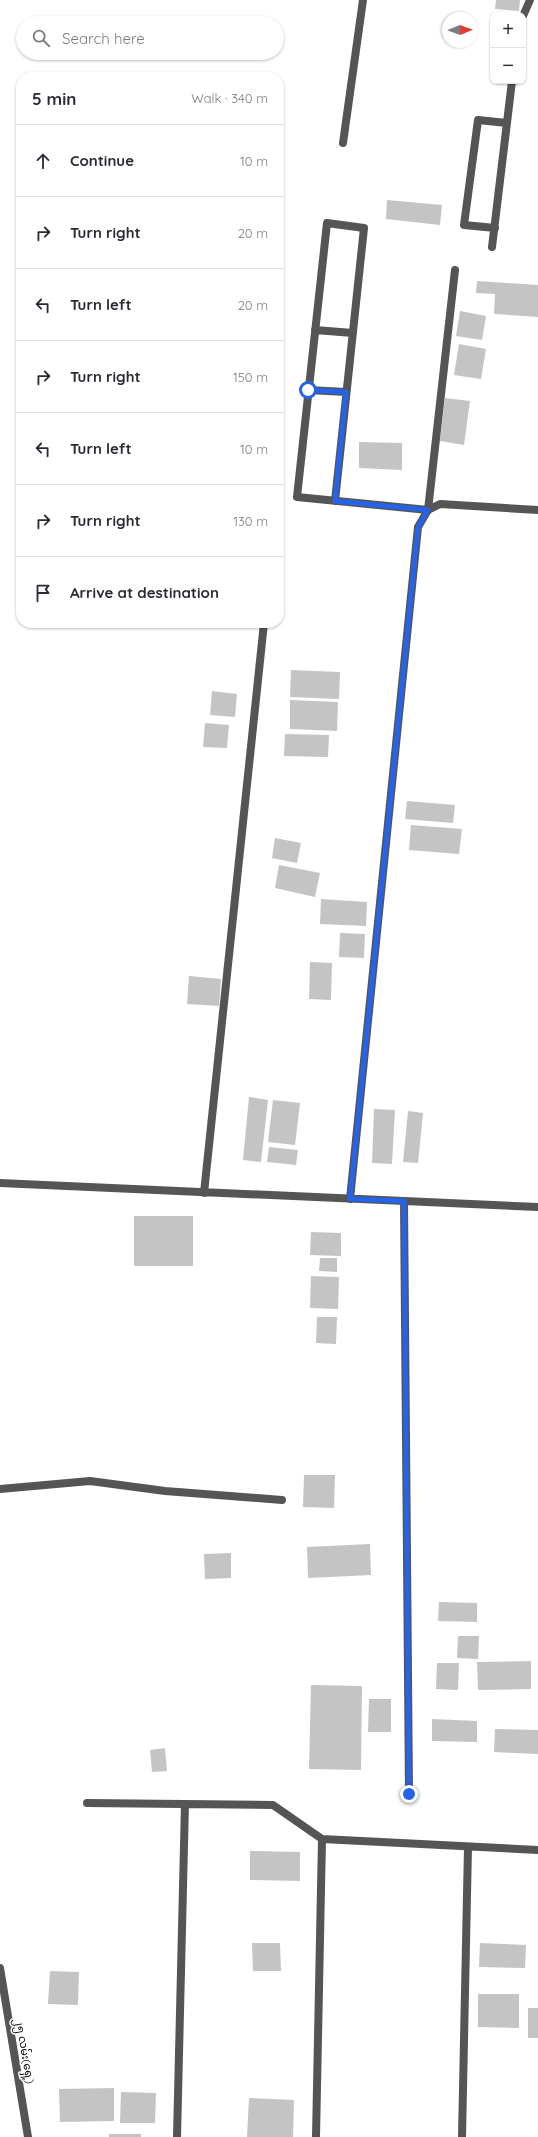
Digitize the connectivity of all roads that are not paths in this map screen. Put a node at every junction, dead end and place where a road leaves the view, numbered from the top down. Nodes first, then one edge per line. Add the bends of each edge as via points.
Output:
1 (363, 0) edge
2 (530, 0) edge
3 (525, 12) edge
4 (512, 84) edge
5 (507, 124) junction
6 (343, 143) dead end
7 (495, 228) junction
8 (492, 247) dead end
9 (455, 270) dead end
10 (315, 330) junction
11 (353, 333) junction
12 (308, 390) junction
13 (346, 392) junction
14 (335, 501) junction
15 (428, 510) junction
16 (538, 510) edge
17 (263, 628) edge
18 (0, 1184) edge
19 (204, 1192) junction
20 (350, 1199) junction
21 (404, 1201) junction
22 (538, 1207) edge
23 (0, 1488) edge
24 (282, 1500) dead end
25 (409, 1794) dead end
26 (88, 1803) dead end
27 (185, 1804) junction
28 (322, 1839) junction
29 (468, 1847) junction
30 (538, 1850) edge
31 (0, 1968) edge
32 (28, 2137) edge
33 (177, 2137) edge
34 (316, 2137) edge
35 (462, 2137) edge

1 - 6 street
2 - 3 street
4 - 5 street
5 - 7 street
5 - 7 street via 478,120 464,226
7 - 8 street
9 - 15 street
10 - 11 street
10 - 11 street via 327,223 364,228
10 - 12 street
11 - 13 street
12 - 13 street
12 - 14 street via 297,497
13 - 14 street
14 - 15 street
15 - 16 street via 440,504
15 - 20 street via 418,527
17 - 19 street
18 - 19 street
19 - 20 street
20 - 21 street
21 - 22 street
21 - 25 street
23 - 24 street via 90,1481
26 - 27 street
27 - 28 street via 273,1805
27 - 33 street
28 - 29 street
28 - 34 street
29 - 30 street
29 - 35 street
31 - 32 street, ၂၅ လမ်း(ရှေ့)

